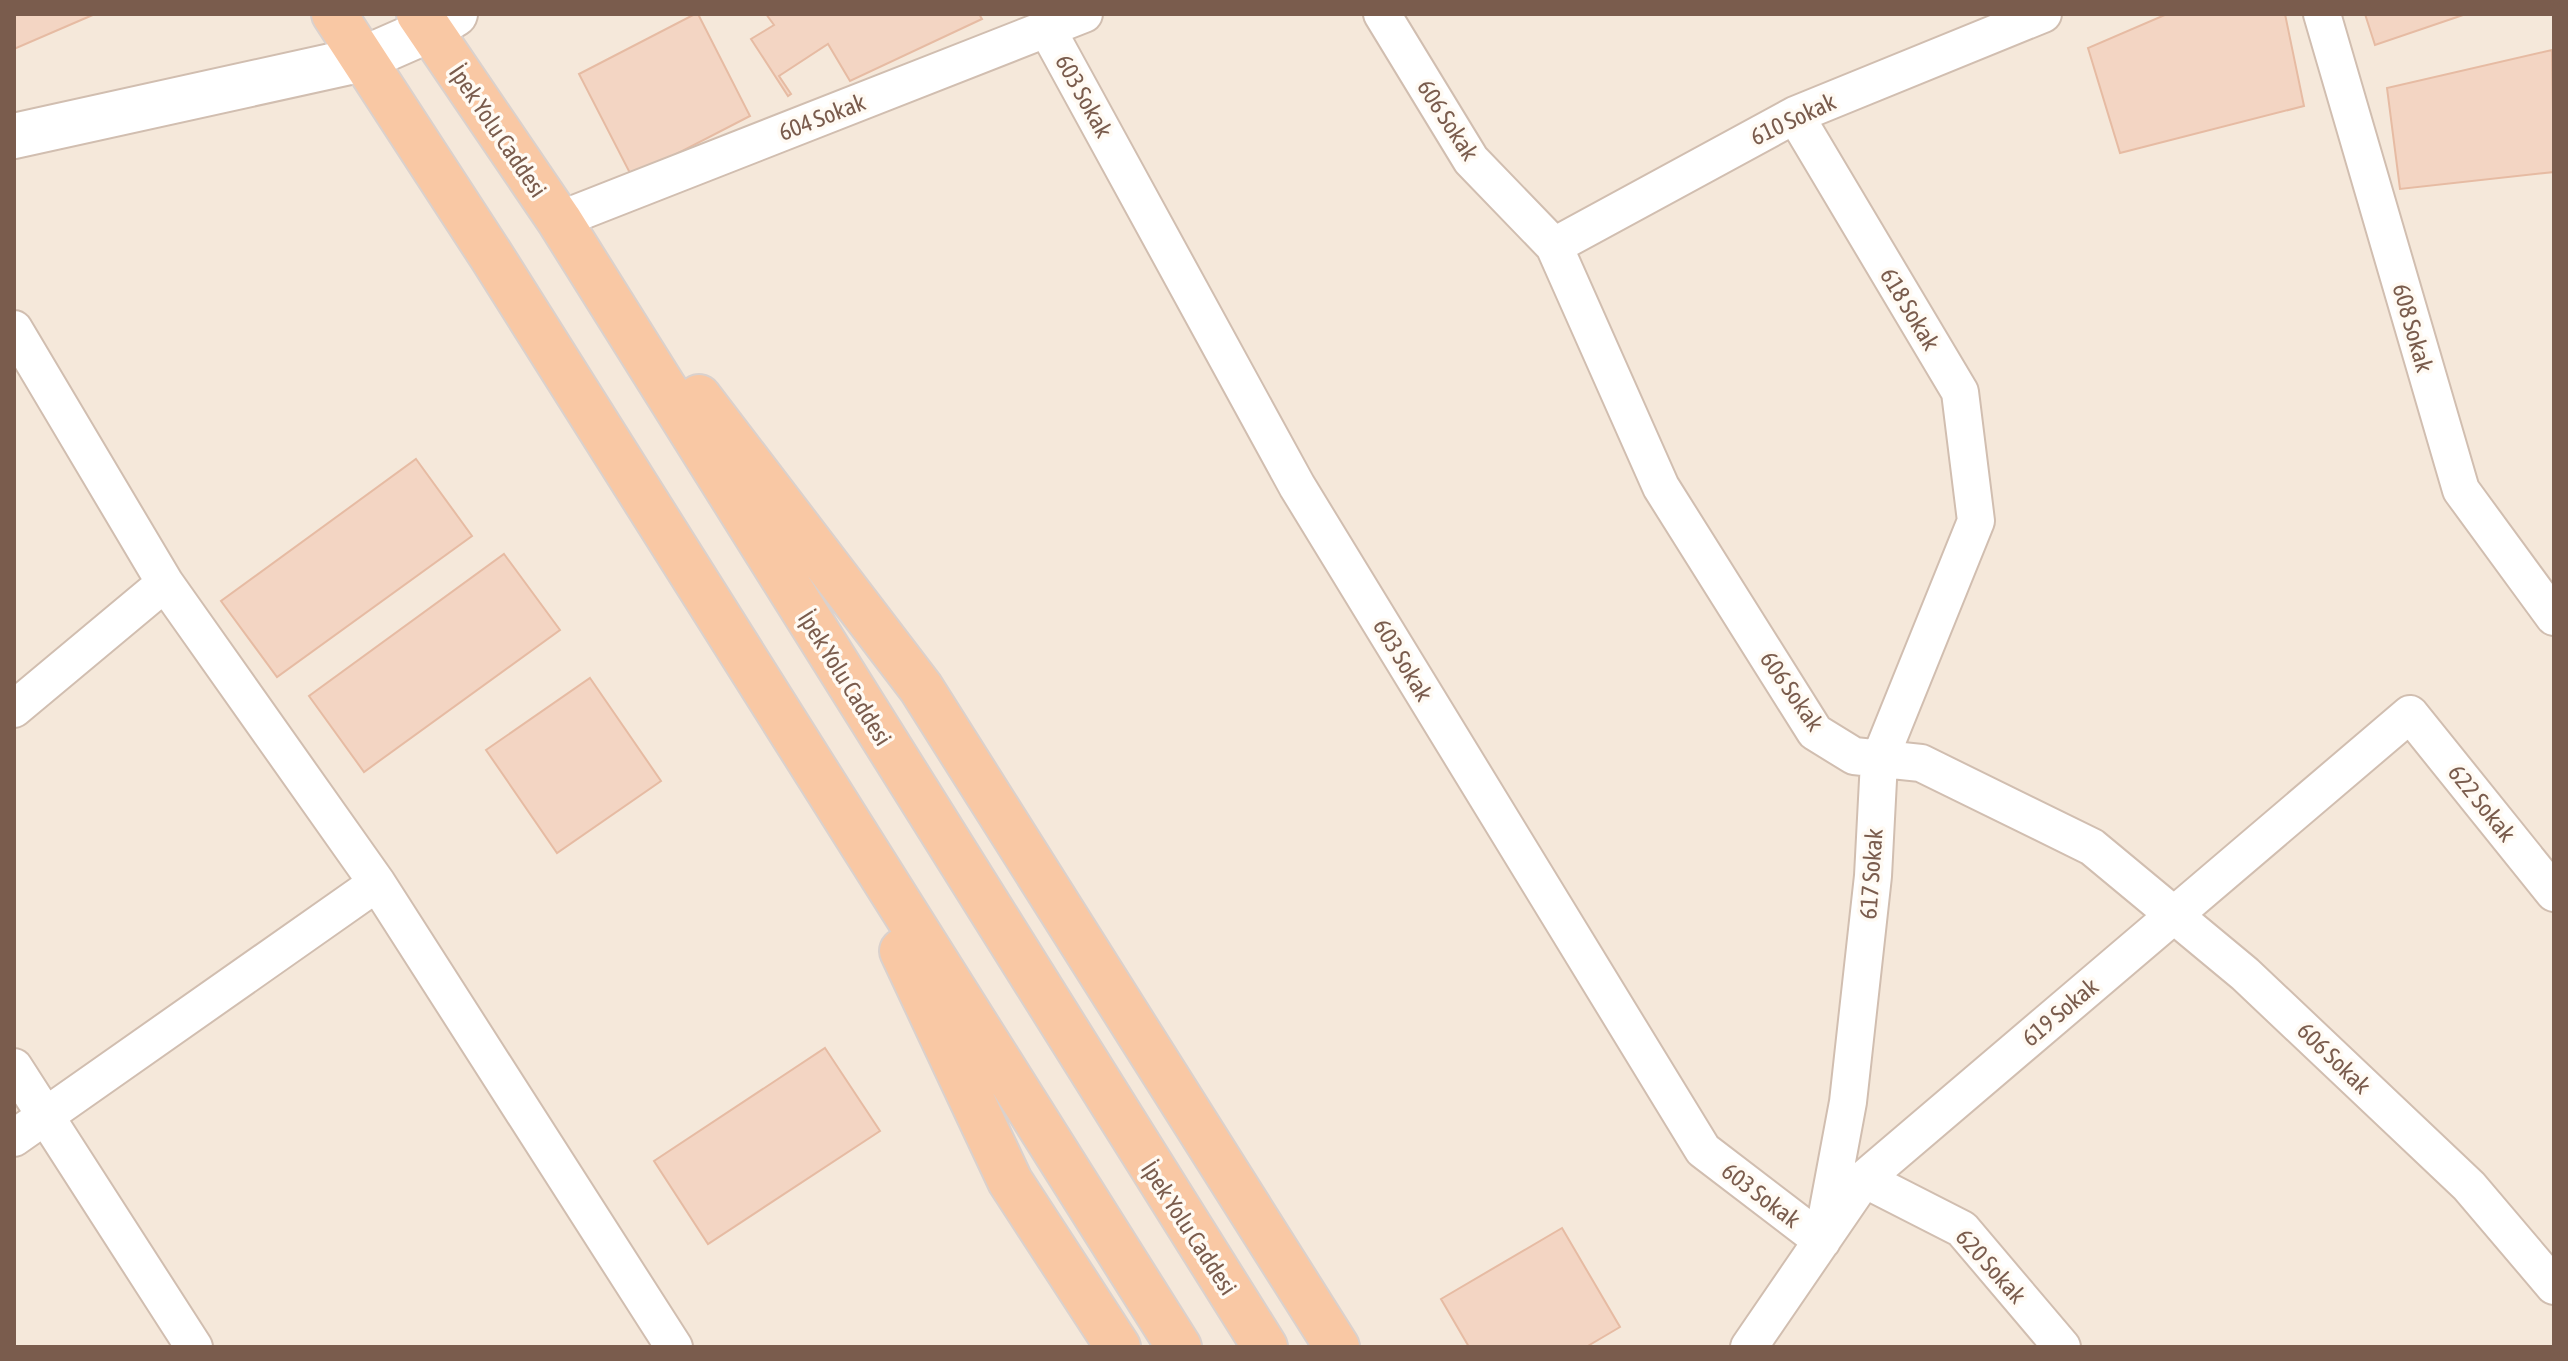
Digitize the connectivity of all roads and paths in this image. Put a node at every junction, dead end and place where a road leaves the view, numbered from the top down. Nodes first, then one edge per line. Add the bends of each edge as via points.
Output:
1 (334, 14) edge
2 (1084, 14) edge
3 (1382, 14) edge
4 (2043, 14) edge
5 (2322, 14) edge
6 (434, 19) edge
7 (1047, 29) junction
8 (363, 59) junction
9 (1795, 115) junction
10 (14, 136) edge
11 (559, 220) junction
12 (1554, 246) junction
13 (14, 329) edge
14 (1976, 521) joint
15 (165, 583) junction
16 (2554, 617) edge
17 (14, 709) edge
18 (2410, 714) joint
19 (1879, 761) junction
20 (819, 776) junction
21 (377, 883) junction
22 (2554, 893) edge
23 (2174, 915) junction
24 (14, 1067) edge
25 (46, 1115) junction
26 (14, 1138) edge
27 (1864, 1179) junction
28 (1822, 1241) junction
29 (2554, 1286) edge
30 (194, 1347) edge
31 (674, 1347) edge
32 (1118, 1347) edge
33 (1179, 1347) edge
34 (1265, 1347) edge
35 (1337, 1347) edge
36 (1749, 1347) edge
37 (2062, 1347) edge

1 - 8 highway
2 - 7 street, 604 Sokak
3 - 12 street, 606 Sokak via 1471,160
4 - 9 street, 610 Sokak
5 - 16 street, 608 Sokak via 2461,490
6 - 8 street
6 - 11 highway, İpek Yolu Caddesi
7 - 11 street, 604 Sokak
7 - 28 street, 603 Sokak via 1297,486 1703,1150
8 - 10 street
8 - 20 highway
9 - 12 street, 610 Sokak
9 - 14 street, 618 Sokak via 1960,392
11 - 34 highway, İpek Yolu Caddesi
11 - 35 highway via 921,688
12 - 19 street, 606 Sokak via 1661,487 1815,732 1854,756
13 - 15 street
14 - 19 street, 617 Sokak
15 - 17 street
15 - 21 street
18 - 22 street, 622 Sokak
18 - 23 street, 619 Sokak
19 - 23 street, 606 Sokak via 1921,763 2092,847
19 - 28 street, 617 Sokak via 1873,876 1848,1102
20 - 32 highway via 1010,1181
20 - 33 highway
21 - 25 street
21 - 31 street
23 - 27 street, 619 Sokak
23 - 29 street, 606 Sokak via 2245,974 2469,1186
24 - 25 street
25 - 26 street
25 - 30 street
27 - 28 street, 619 Sokak
27 - 37 street, 620 Sokak via 1962,1229
28 - 36 street, 619 Sokak

